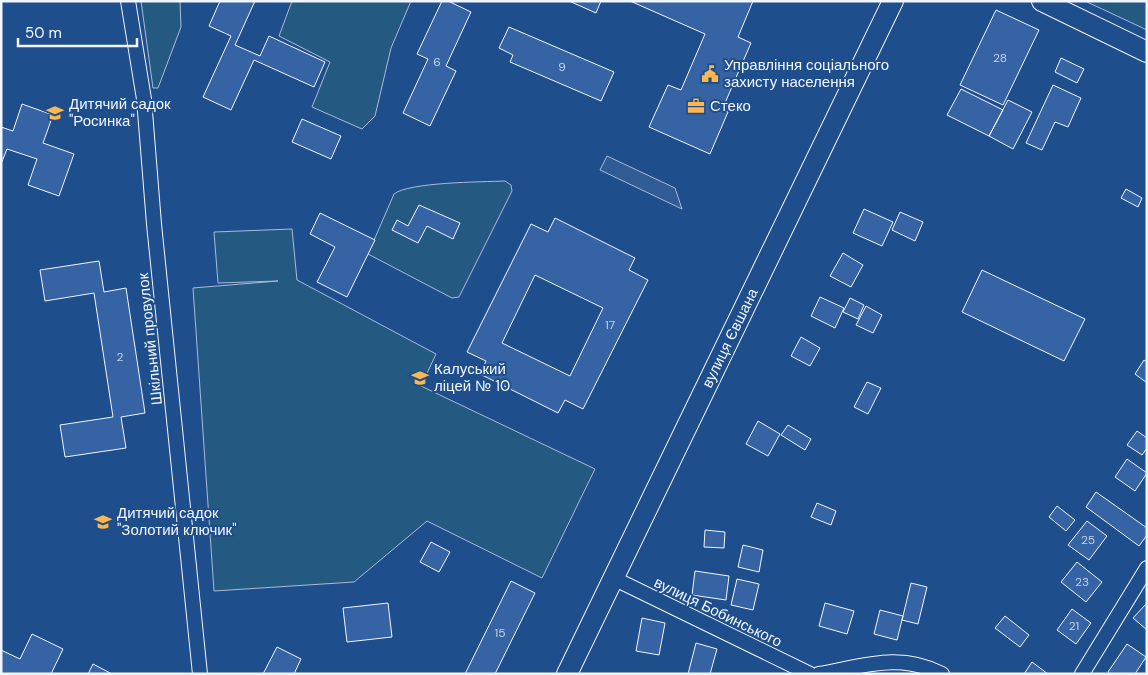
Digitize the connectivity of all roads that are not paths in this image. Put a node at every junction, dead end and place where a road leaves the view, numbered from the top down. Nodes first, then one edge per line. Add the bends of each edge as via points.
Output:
1 (128, 1) edge
2 (893, 1) edge
3 (1042, 1) edge
4 (1147, 52) edge
5 (1147, 568) edge
6 (613, 578) junction
7 (200, 674) edge
8 (567, 674) edge
9 (810, 674) edge
10 (819, 674) edge
11 (942, 674) edge
12 (1082, 674) edge

1 - 7 street, Шкільний провулок via 144,99
2 - 6 main road, вулиця Євшана
3 - 4 main road
5 - 12 street
6 - 8 main road, вулиця Євшана
6 - 9 street, вулиця Бобинського
10 - 11 street via 892,661 924,664

